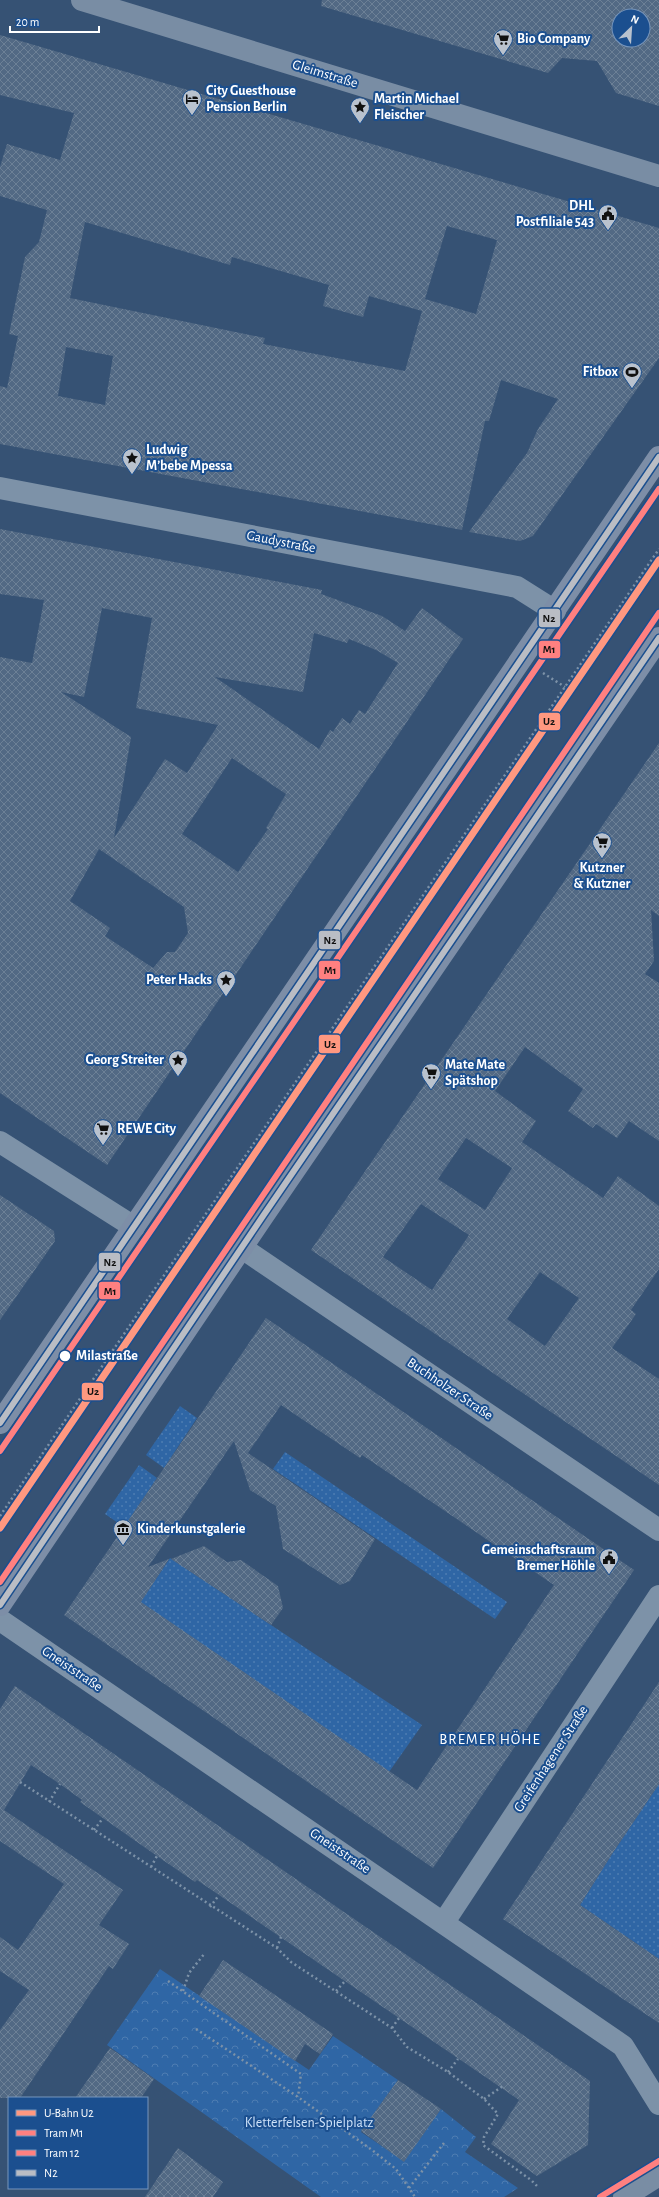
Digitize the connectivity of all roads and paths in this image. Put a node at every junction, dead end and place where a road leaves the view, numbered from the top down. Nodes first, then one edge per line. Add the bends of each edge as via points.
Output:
1 (82, 0) edge
2 (659, 176) edge
3 (659, 456) edge
4 (0, 488) edge
5 (659, 549) edge
6 (555, 611) junction
7 (659, 638) edge
8 (542, 673) dead end
9 (565, 688) junction
10 (0, 1142) edge
11 (134, 1227) junction
12 (242, 1248) junction
13 (0, 1423) edge
14 (0, 1516) edge
15 (659, 1530) edge
16 (659, 1596) edge
17 (0, 1605) edge
18 (0, 1620) edge
19 (20, 1782) dead end
20 (60, 1784) dead end
21 (49, 1802) junction
22 (103, 1818) dead end
23 (94, 1830) junction
24 (157, 1856) dead end
25 (150, 1867) junction
26 (219, 1895) dead end
27 (210, 1907) junction
28 (444, 1922) junction
29 (281, 1938) dead end
30 (277, 1948) junction
31 (205, 1953) dead end
32 (168, 1981) dead end
33 (345, 1981) dead end
34 (336, 1991) junction
35 (183, 1992) junction
36 (399, 2018) dead end
37 (392, 2028) junction
38 (196, 2030) dead end
39 (458, 2058) dead end
40 (448, 2072) junction
41 (504, 2086) dead end
42 (298, 2096) junction
43 (484, 2099) junction
44 (659, 2104) edge
45 (444, 2143) dead end
46 (659, 2175) edge
47 (538, 2187) dead end
48 (409, 2188) junction
49 (416, 2197) edge
50 (624, 2197) edge

1 - 2 street, Gleimstraße
3 - 6 main road
4 - 6 street, Gaudystraße via 517,587
5 - 9 path
6 - 11 main road
7 - 12 main road
8 - 9 path
9 - 14 path
10 - 11 street
11 - 13 main road
12 - 15 street, Buchholzer Straße
12 - 17 main road
16 - 28 street, Greifenhagener Straße
18 - 28 street, Gneiststraße
19 - 21 path
20 - 21 path
21 - 23 path
22 - 23 path
23 - 25 path
24 - 25 path
25 - 27 path
26 - 27 path
27 - 30 path
28 - 44 street, Gneiststraße via 623,2046
29 - 30 path
30 - 34 path via 291,1962
31 - 35 path via 189,1973
32 - 35 path
33 - 34 path
34 - 37 path
35 - 42 path via 301,2074
36 - 37 path
37 - 40 path via 407,2047
38 - 42 path
39 - 40 path
40 - 43 path
41 - 43 path
42 - 48 path via 396,2169
43 - 47 path via 498,2114 484,2137 483,2145
45 - 48 path
46 - 50 street
48 - 49 path

